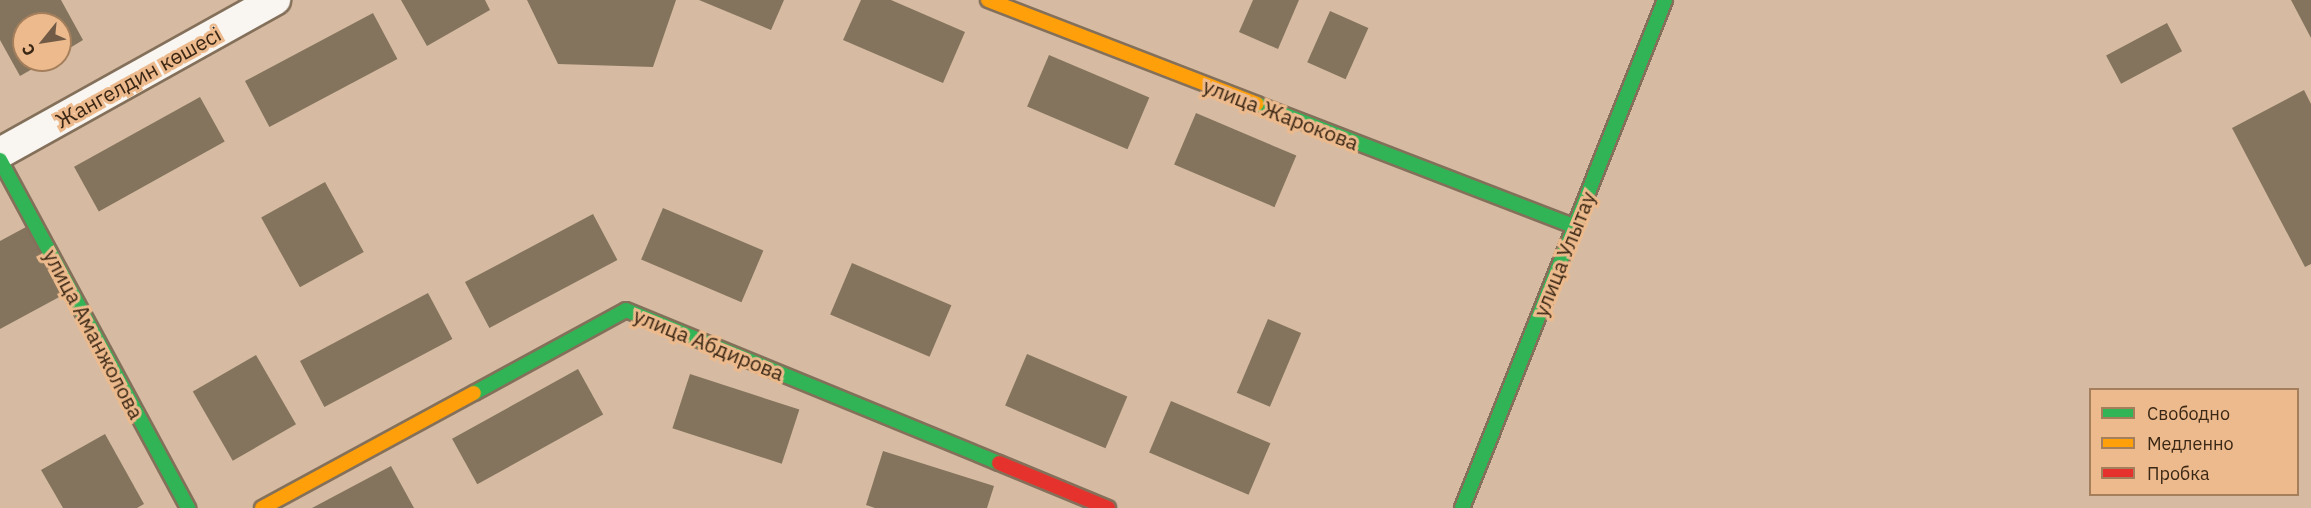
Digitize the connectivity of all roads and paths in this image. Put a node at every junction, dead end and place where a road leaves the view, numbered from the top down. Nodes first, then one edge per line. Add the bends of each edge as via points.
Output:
1 (275, 0) edge
2 (988, 0) edge
3 (1665, 0) edge
4 (1019, 6) edge
5 (0, 153) edge
6 (0, 160) edge
7 (1575, 226) junction
8 (188, 508) edge
9 (262, 508) edge
10 (1108, 508) edge
11 (1462, 508) edge

1 - 5 street, Жангелдин көшесі
2 - 4 street, улица Жарокова
3 - 7 street, улица Улытау
4 - 7 street, улица Жарокова
6 - 8 street, улица Аманжолова
7 - 11 street, улица Улытау
9 - 10 street, улица Абдирова via 626,310

